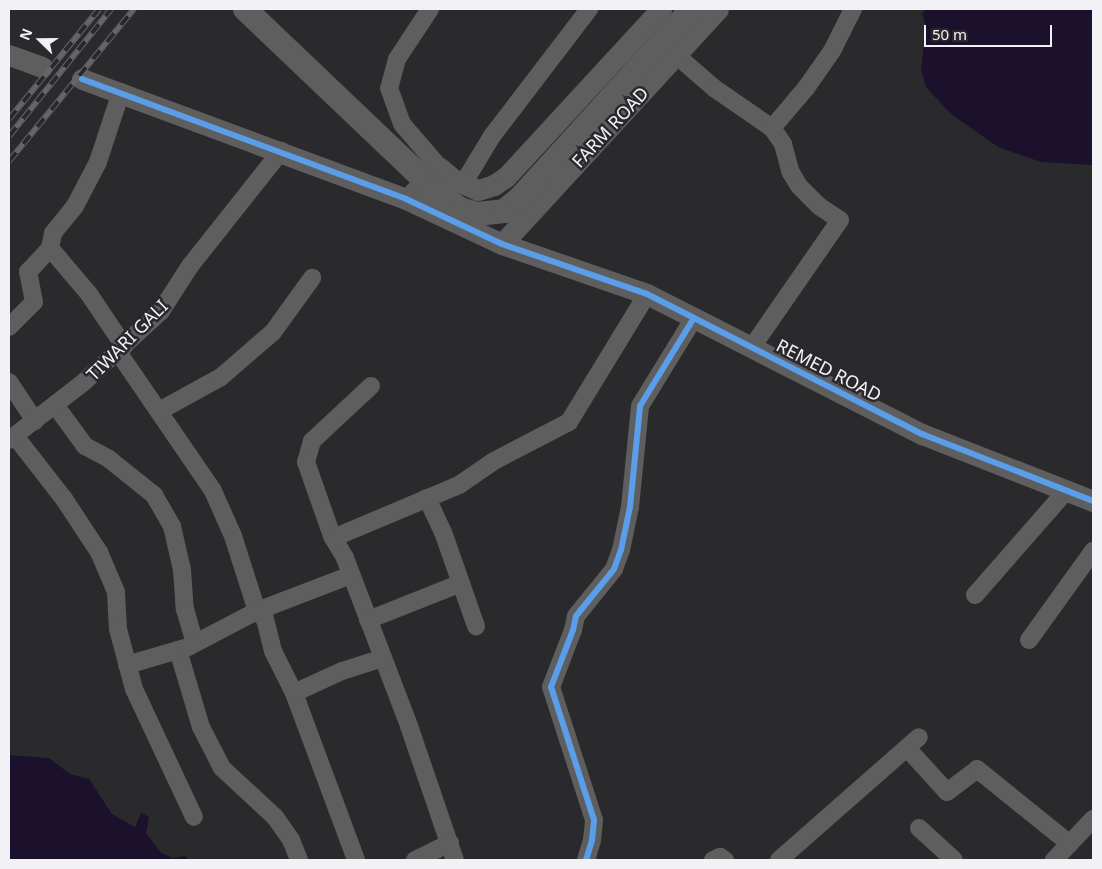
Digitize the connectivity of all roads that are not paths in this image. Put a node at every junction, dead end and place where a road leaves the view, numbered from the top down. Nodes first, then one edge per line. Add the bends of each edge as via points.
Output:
1 (245, 9) edge
2 (430, 9) edge
3 (589, 9) edge
4 (661, 9) edge
5 (692, 9) edge
6 (718, 9) edge
7 (853, 9) edge
8 (9, 55) edge
9 (676, 55) junction
10 (42, 66) dead end
11 (82, 79) dead end
12 (121, 92) junction
13 (772, 128) junction
14 (281, 151) junction
15 (440, 168) junction
16 (463, 184) junction
17 (406, 199) junction
18 (502, 244) junction
19 (50, 248) junction
20 (312, 278) dead end
21 (647, 294) junction
22 (694, 318) junction
23 (9, 327) edge
24 (752, 347) junction
25 (121, 349) junction
26 (9, 382) edge
27 (372, 386) dead end
28 (55, 405) junction
29 (161, 410) junction
30 (35, 421) junction
31 (12, 438) edge
32 (1066, 491) junction
33 (427, 498) junction
34 (1093, 501) edge
35 (333, 538) junction
36 (1093, 551) edge
37 (351, 575) junction
38 (462, 583) junction
39 (975, 595) dead end
40 (257, 611) junction
41 (368, 620) junction
42 (476, 626) dead end
43 (1030, 640) dead end
44 (195, 643) junction
45 (178, 650) junction
46 (383, 658) junction
47 (127, 666) junction
48 (294, 693) junction
49 (194, 817) dead end
50 (1092, 823) edge
51 (919, 828) dead end
52 (450, 843) junction
53 (1070, 844) junction
54 (299, 860) edge
55 (356, 860) edge
56 (415, 860) edge
57 (455, 860) edge
58 (586, 860) edge
59 (712, 860) edge
60 (725, 860) edge
61 (779, 860) edge
62 (954, 860) edge
63 (1054, 860) edge

1 - 5 main road via 434,189 460,209 484,214 504,211 519,199
2 - 15 street via 397,59 389,88 402,124
3 - 16 street via 492,136
4 - 16 street via 506,177 487,189
6 - 9 street, FARM ROAD
7 - 13 street via 832,50 806,88
8 - 10 street
9 - 13 street via 714,88
9 - 18 street, FARM ROAD
11 - 12 street, REMED ROAD
12 - 14 street, REMED ROAD
12 - 19 street via 98,162 75,206 54,233
13 - 24 street via 783,144 790,171 799,186 819,206 840,220
14 - 17 street, REMED ROAD
14 - 25 street, TIWARI GALI via 190,266 161,311
15 - 16 street
15 - 17 street
17 - 18 street, REMED ROAD
18 - 21 street, REMED ROAD
19 - 23 street via 28,272 34,302
19 - 25 street via 89,294
20 - 29 street via 273,332 220,377
21 - 22 street, REMED ROAD
21 - 33 street via 569,422 494,461 459,485
22 - 24 street, REMED ROAD
22 - 58 street via 640,406 630,507 622,550 614,569 576,616 574,630 551,687 594,820
24 - 32 street, REMED ROAD via 922,434
25 - 28 street, TIWARI GALI
25 - 29 street
26 - 30 street
27 - 35 street via 312,442 306,462
28 - 30 street, TIWARI GALI
28 - 44 street via 85,446 109,459 154,495 172,526 182,570 185,609
29 - 40 street via 213,491 233,536
30 - 31 street, TIWARI GALI
31 - 47 street via 64,499 99,552 116,592 118,628
32 - 34 street, REMED ROAD
32 - 39 street
33 - 35 street
33 - 38 street
35 - 37 street
36 - 43 street
37 - 40 street
37 - 41 street
38 - 41 street
38 - 42 street
40 - 44 street
40 - 48 street via 265,619 273,651
41 - 46 street
44 - 45 street
45 - 47 street
45 - 54 street via 201,727 222,768 275,817 291,840
46 - 48 street via 342,671
46 - 52 street
47 - 49 street via 134,689
48 - 55 street
50 - 53 street
51 - 62 street
52 - 56 street
52 - 57 street
53 - 61 street via 977,769 947,792 913,742
53 - 63 street
59 - 60 street via 720,857

